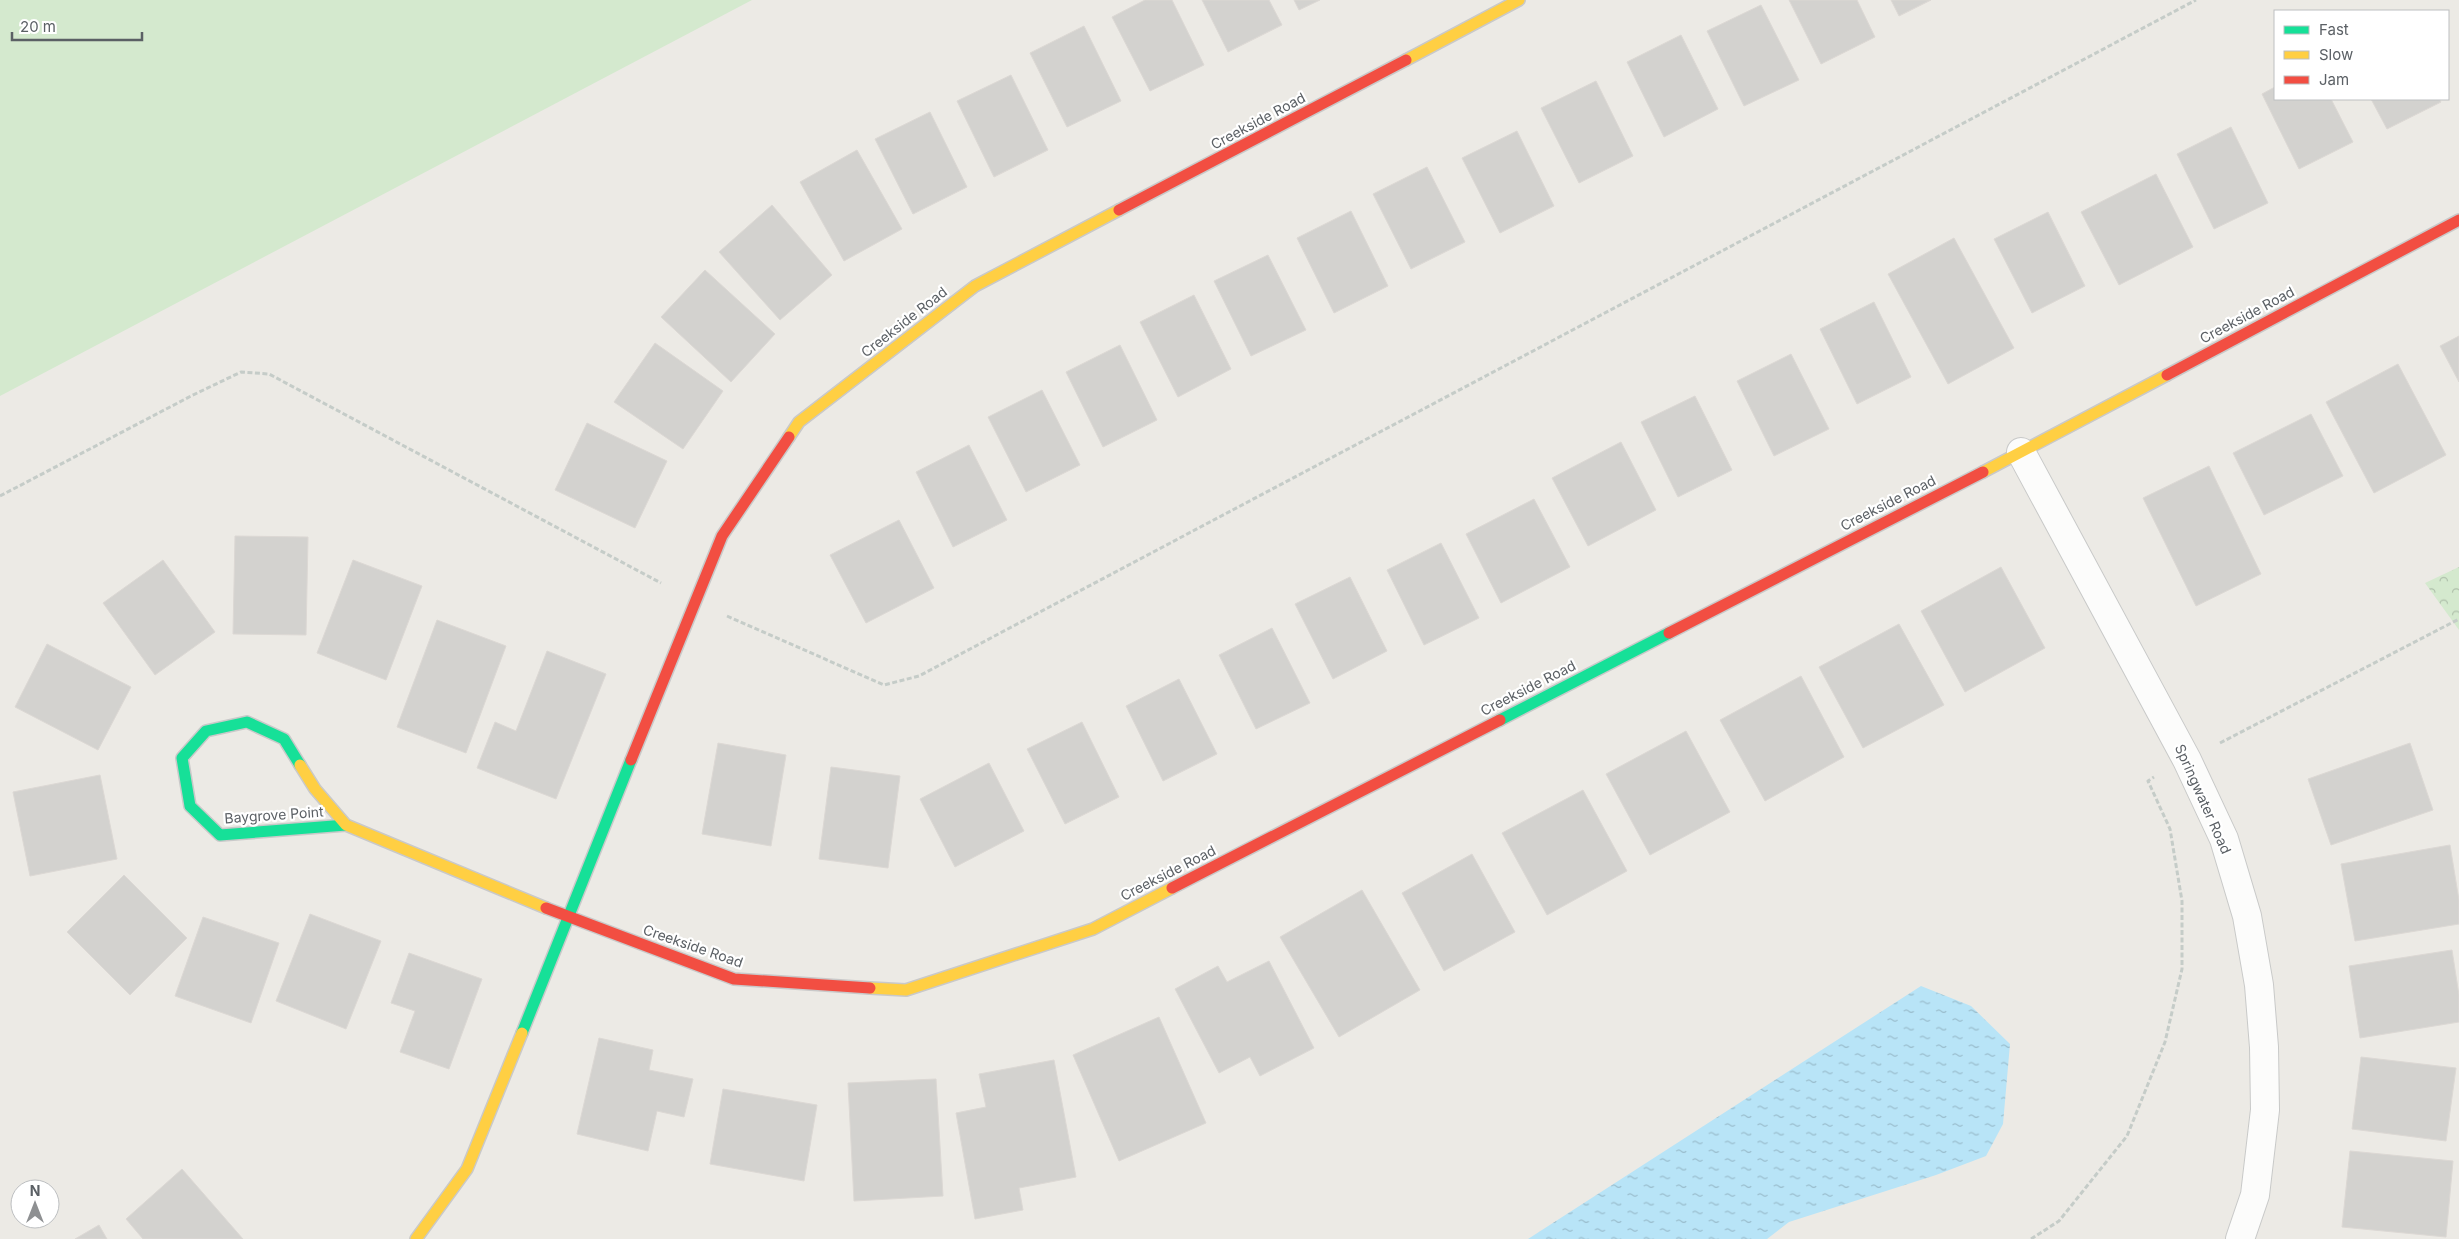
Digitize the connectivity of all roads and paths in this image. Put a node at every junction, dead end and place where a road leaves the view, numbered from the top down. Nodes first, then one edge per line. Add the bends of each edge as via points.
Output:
1 (1519, 0) edge
2 (2196, 0) edge
3 (2459, 220) edge
4 (2021, 452) junction
5 (0, 496) edge
6 (694, 601) junction
7 (2459, 619) edge
8 (2187, 760) junction
9 (346, 825) junction
10 (570, 917) junction
11 (416, 1239) edge
12 (2031, 1239) edge
13 (2240, 1239) edge

1 - 6 street, Creekside Road via 974,286 799,422 722,536
2 - 6 path via 919,676 884,685
3 - 4 street, Creekside Road
4 - 8 street, Springwater Road
4 - 10 street, Creekside Road via 1093,929 906,990 734,979
5 - 6 path via 241,372 269,374
6 - 10 street, Creekside Road
7 - 8 path
8 - 12 path via 2148,781 2170,829 2182,901 2182,969 2165,1042 2126,1136 2059,1221
8 - 13 street, Springwater Road via 2224,838 2247,916 2259,985 2264,1047 2264,1110 2255,1195
9 - 9 street, Baygrove Point via 315,789 284,739 247,722 206,731 182,758 190,806 220,835
9 - 10 street, Baygrove Point
10 - 11 street, Creekside Road via 467,1169

